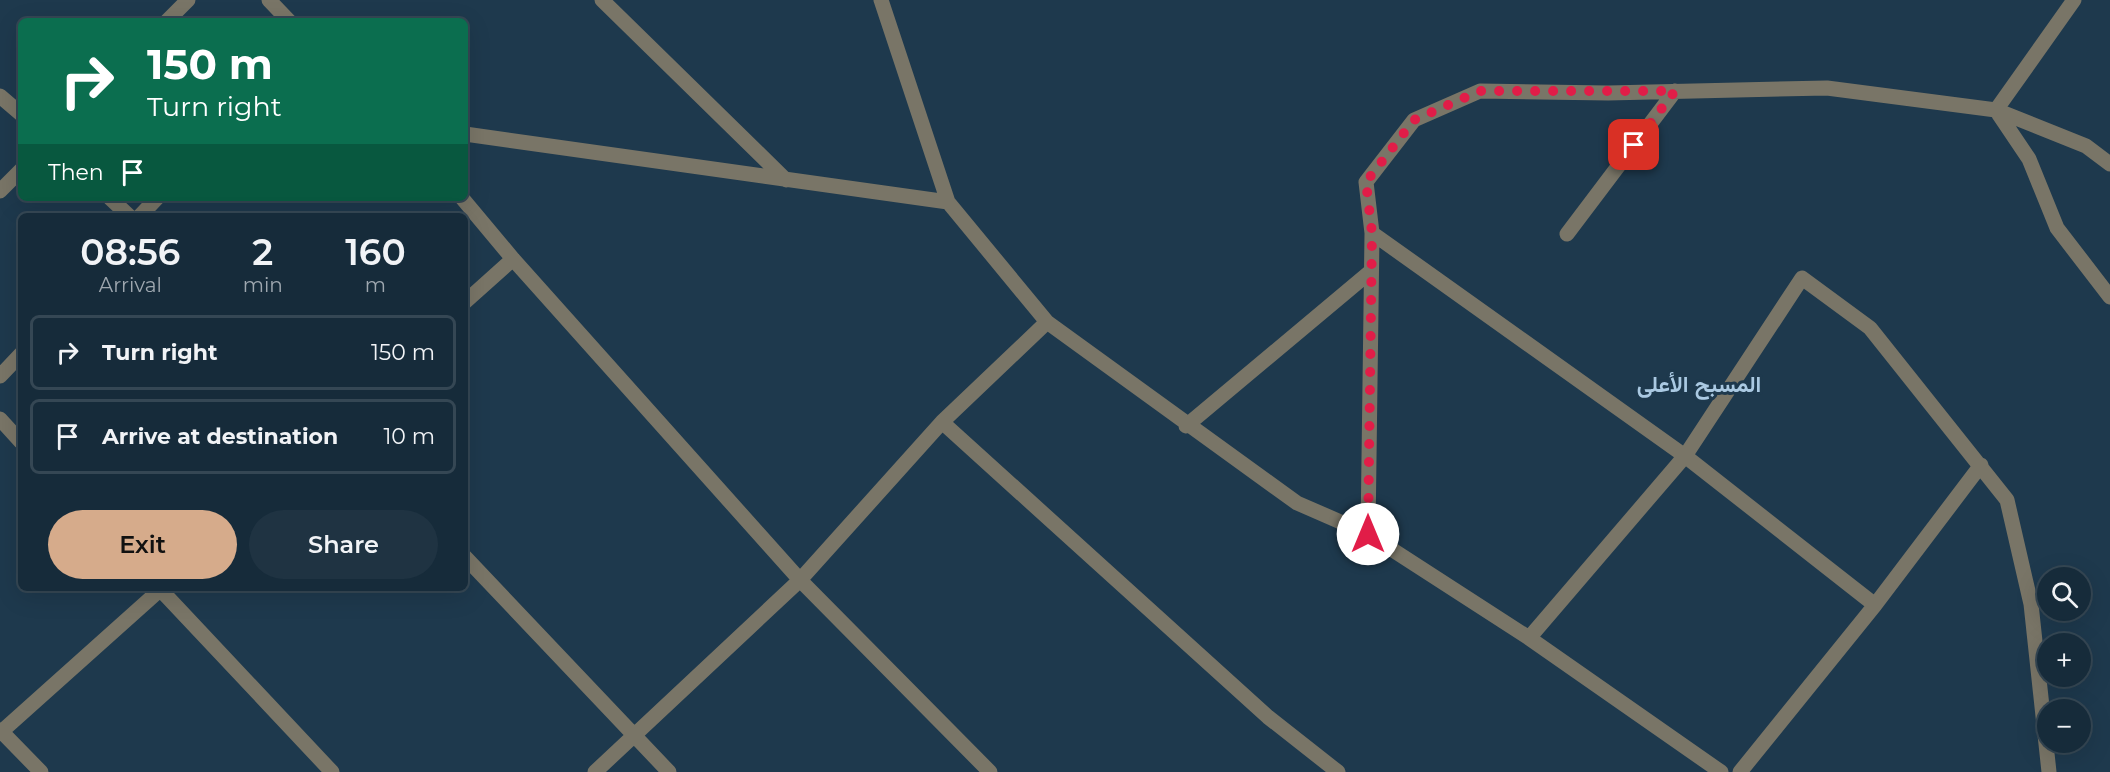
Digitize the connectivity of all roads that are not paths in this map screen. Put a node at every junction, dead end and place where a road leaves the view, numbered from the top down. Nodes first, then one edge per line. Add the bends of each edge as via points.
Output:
1 (188, 0) edge
2 (269, 0) edge
3 (602, 0) edge
4 (881, 0) edge
5 (2074, 0) edge
6 (170, 18) edge
7 (286, 18) edge
8 (1675, 91) junction
9 (0, 96) edge
10 (1996, 110) junction
11 (18, 111) edge
12 (468, 134) edge
13 (2110, 164) edge
14 (18, 173) edge
15 (786, 180) junction
16 (0, 191) edge
17 (113, 201) edge
18 (154, 201) edge
19 (465, 201) edge
20 (948, 202) junction
21 (126, 213) edge
22 (143, 213) edge
23 (1372, 233) junction
24 (1567, 234) dead end
25 (513, 259) junction
26 (1370, 273) junction
27 (2110, 297) edge
28 (468, 299) edge
29 (1047, 322) junction
30 (18, 357) edge
31 (0, 376) edge
32 (0, 419) edge
33 (942, 422) junction
34 (1186, 426) junction
35 (18, 438) edge
36 (1685, 456) junction
37 (1981, 465) junction
38 (1368, 534) junction
39 (468, 559) edge
40 (800, 580) junction
41 (158, 591) edge
42 (164, 591) edge
43 (1875, 605) junction
44 (1529, 638) junction
45 (1, 732) edge
46 (633, 735) junction
47 (40, 772) edge
48 (332, 772) edge
49 (595, 772) edge
50 (669, 772) edge
51 (990, 772) edge
52 (1338, 772) edge
53 (1721, 772) edge
54 (1740, 772) edge
55 (2049, 772) edge

1 - 6 street
2 - 7 street
3 - 15 street
4 - 20 street
5 - 10 street
8 - 10 street via 1827,88
8 - 23 street via 1480,91 1414,120 1366,182
8 - 24 street
9 - 11 street
10 - 13 street via 2086,147
10 - 27 street via 2029,159 2057,228
12 - 15 street
14 - 16 street
15 - 20 street
17 - 21 street
18 - 22 street
19 - 25 street
20 - 29 street
23 - 26 street
23 - 36 street
25 - 28 street
25 - 40 street
26 - 34 street
26 - 38 street
29 - 33 street
29 - 34 street
30 - 31 street
32 - 35 street
33 - 40 street
33 - 52 street via 1268,717
34 - 38 street via 1297,503
36 - 37 street via 1802,278 1870,328
36 - 43 street
36 - 44 street
37 - 43 street
37 - 55 street via 2007,500 2031,604
38 - 44 street
39 - 46 street
40 - 46 street
40 - 51 street
41 - 45 street
42 - 48 street
43 - 54 street
44 - 53 street
45 - 47 street
46 - 49 street
46 - 50 street

